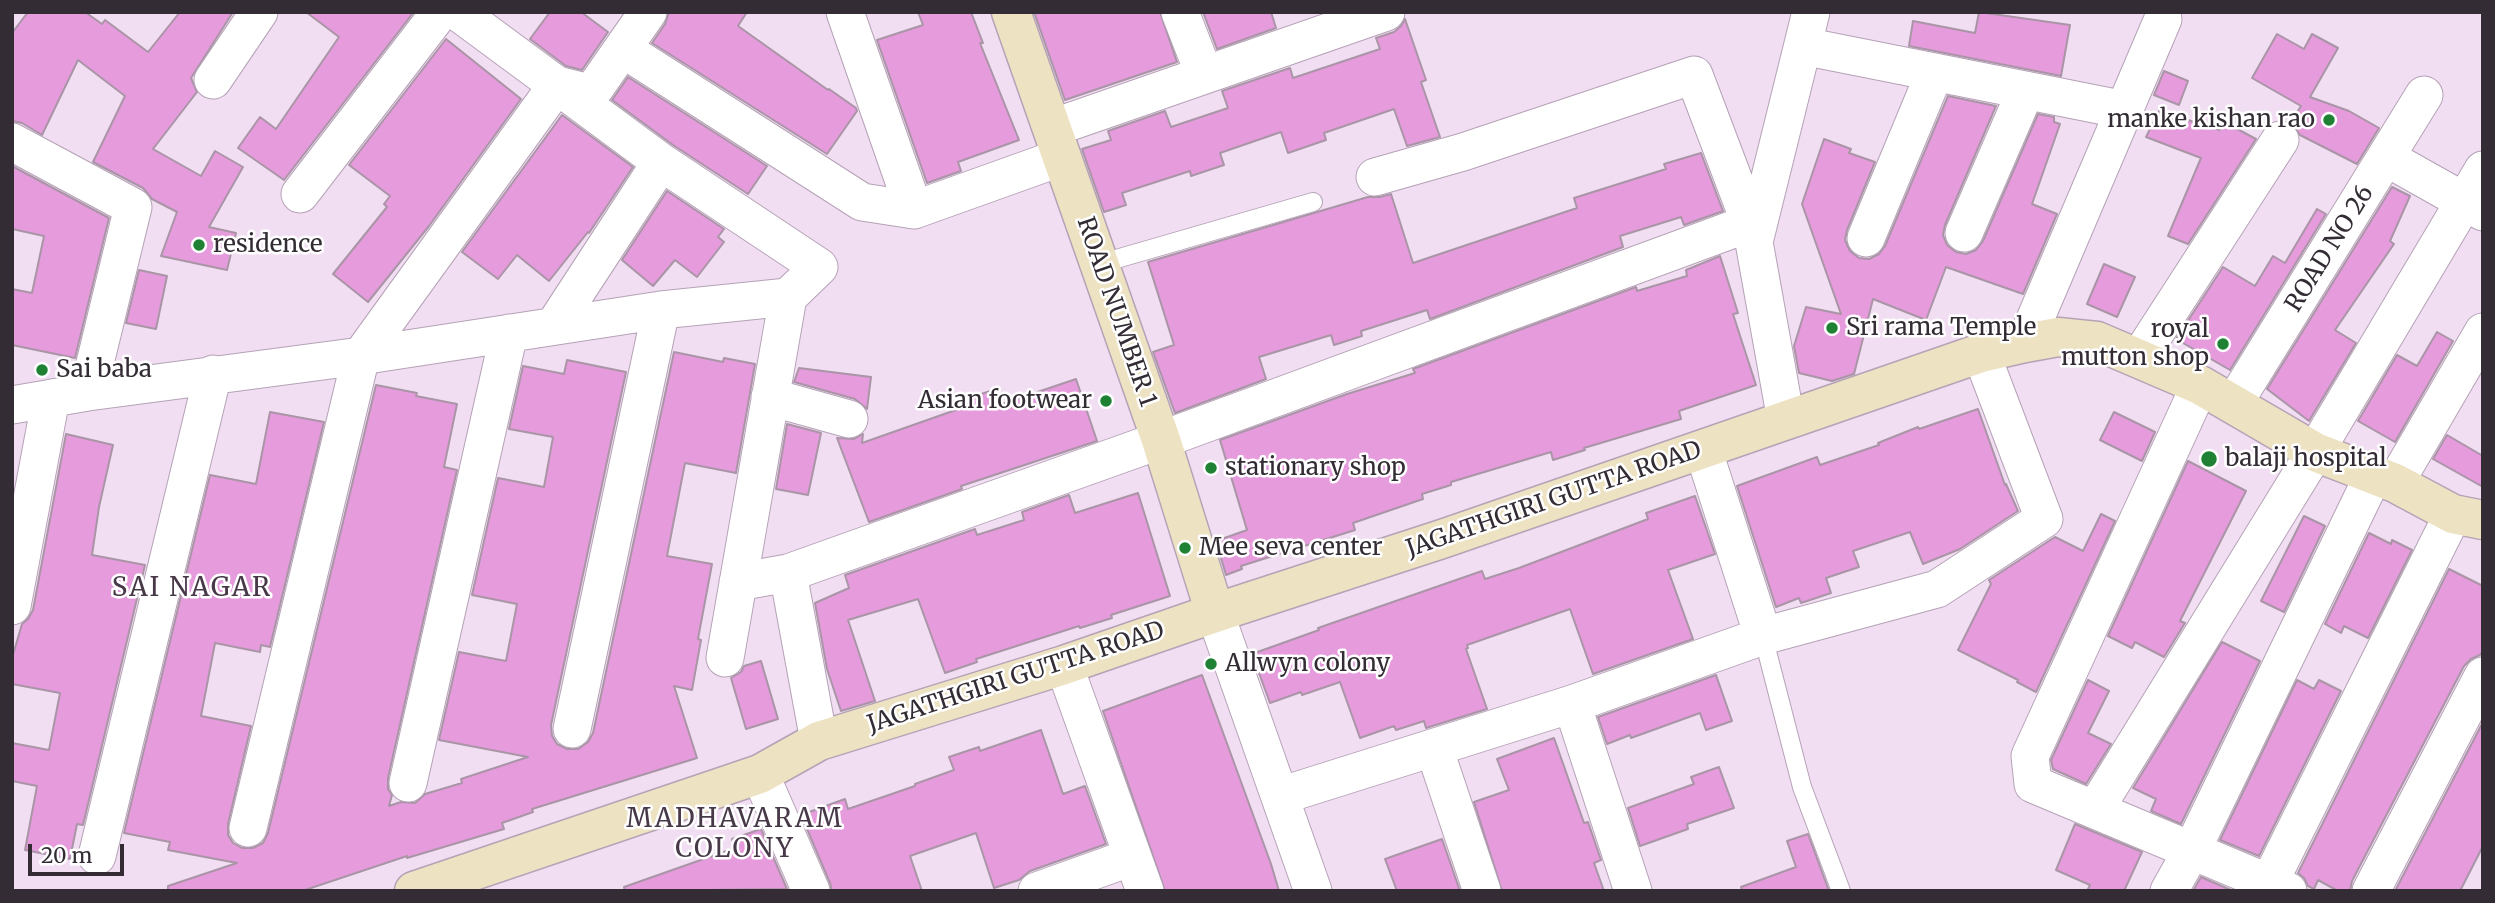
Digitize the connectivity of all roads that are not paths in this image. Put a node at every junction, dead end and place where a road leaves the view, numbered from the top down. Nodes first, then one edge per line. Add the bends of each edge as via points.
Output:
1 (259, 12) edge
2 (440, 12) edge
3 (458, 12) edge
4 (648, 12) edge
5 (845, 12) edge
6 (1011, 12) edge
7 (1180, 12) edge
8 (1386, 12) edge
9 (2162, 19) dead end
10 (1807, 29) edge
11 (623, 49) junction
12 (1935, 72) junction
13 (1204, 74) junction
14 (214, 80) dead end
15 (557, 85) junction
16 (2026, 90) junction
17 (2424, 95) dead end
18 (2125, 110) junction
19 (2280, 140) dead end
20 (12, 142) edge
21 (1057, 143) junction
22 (2387, 158) junction
23 (662, 162) junction
24 (2483, 170) edge
25 (1375, 177) dead end
26 (300, 194) dead end
27 (1313, 202) dead end
28 (2473, 206) edge
29 (914, 210) junction
30 (1752, 233) junction
31 (1964, 233) dead end
32 (1866, 238) dead end
33 (1099, 264) junction
34 (788, 297) junction
35 (661, 310) junction
36 (554, 326) junction
37 (2483, 332) edge
38 (509, 333) junction
39 (2025, 343) junction
40 (1981, 353) junction
41 (361, 356) junction
42 (2139, 358) junction
43 (213, 374) junction
44 (2200, 385) junction
45 (89, 392) junction
46 (770, 397) junction
47 (51, 398) junction
48 (2234, 403) junction
49 (12, 405) edge
50 (849, 419) dead end
51 (1786, 420) junction
52 (1161, 440) junction
53 (1703, 449) junction
54 (2315, 452) junction
55 (2384, 480) junction
56 (2475, 517) edge
57 (788, 573) junction
58 (738, 582) junction
59 (12, 606) edge
60 (1215, 613) junction
61 (1763, 636) junction
62 (725, 658) dead end
63 (1064, 665) junction
64 (2483, 676) edge
65 (1572, 704) junction
66 (572, 729) dead end
67 (819, 741) junction
68 (1434, 748) junction
69 (760, 774) junction
70 (408, 783) dead end
71 (1280, 796) junction
72 (2096, 808) junction
73 (247, 828) dead end
74 (2192, 850) junction
75 (97, 856) dead end
76 (1132, 857) junction
77 (2274, 888) edge
78 (414, 891) edge
79 (811, 891) edge
80 (1037, 891) edge
81 (1145, 891) edge
82 (1313, 891) edge
83 (1482, 891) edge
84 (1633, 891) edge
85 (1841, 891) edge
86 (2169, 891) edge
87 (2371, 891) edge

1 - 14 street
2 - 26 street
3 - 15 street
4 - 11 street
5 - 29 street
6 - 21 street, ROAD NUMBER 1
7 - 13 street
8 - 13 street
9 - 18 street
10 - 12 street
10 - 30 street
11 - 15 street via 595,88 585,92
11 - 29 street via 862,202
12 - 16 street
12 - 32 street
13 - 21 street
15 - 23 street
15 - 41 street
16 - 18 street
16 - 31 street
17 - 22 street, ROAD NO 26
18 - 39 street
19 - 42 street
20 - 45 street via 133,207
21 - 29 street
21 - 33 street, ROAD NUMBER 1
22 - 28 street
22 - 48 street, ROAD NO 26
23 - 34 street via 818,267
23 - 36 street
24 - 28 street
25 - 30 street via 1694,75
27 - 33 lane
28 - 54 street
30 - 51 street
30 - 52 street
33 - 52 street, ROAD NUMBER 1
34 - 35 street
34 - 46 street
35 - 36 street
35 - 66 street
36 - 38 street
37 - 55 street
38 - 41 street
38 - 70 street
39 - 40 street, JAGATHGIRI GUTTA ROAD
39 - 42 street, JAGATHGIRI GUTTA ROAD via 2078,338
40 - 51 street, JAGATHGIRI GUTTA ROAD
40 - 61 street via 2043,519 1937,589
41 - 43 street
41 - 73 street
42 - 44 street, JAGATHGIRI GUTTA ROAD
43 - 45 street
43 - 75 street
44 - 48 street, JAGATHGIRI GUTTA ROAD
44 - 72 street via 2030,756 2033,784
45 - 47 street
46 - 50 street
46 - 58 street
47 - 49 street
47 - 59 street
48 - 54 street, JAGATHGIRI GUTTA ROAD
51 - 53 street, JAGATHGIRI GUTTA ROAD
52 - 57 street
52 - 60 street, ROAD NUMBER 1
53 - 60 street, JAGATHGIRI GUTTA ROAD
53 - 61 street
54 - 55 street, JAGATHGIRI GUTTA ROAD
54 - 72 street
55 - 56 street, JAGATHGIRI GUTTA ROAD
55 - 74 street
56 - 77 street
57 - 58 street
57 - 67 street
58 - 62 street
60 - 63 street, JAGATHGIRI GUTTA ROAD
60 - 71 street
61 - 65 street
61 - 85 lane via 1802,787
63 - 67 street, JAGATHGIRI GUTTA ROAD
63 - 76 street
64 - 87 street
65 - 68 street
65 - 84 street
67 - 69 street, JAGATHGIRI GUTTA ROAD
68 - 71 street
68 - 83 street
69 - 78 street, JAGATHGIRI GUTTA ROAD
69 - 79 street
71 - 82 street
72 - 74 street
74 - 77 street
74 - 86 street
76 - 80 street
76 - 81 street

